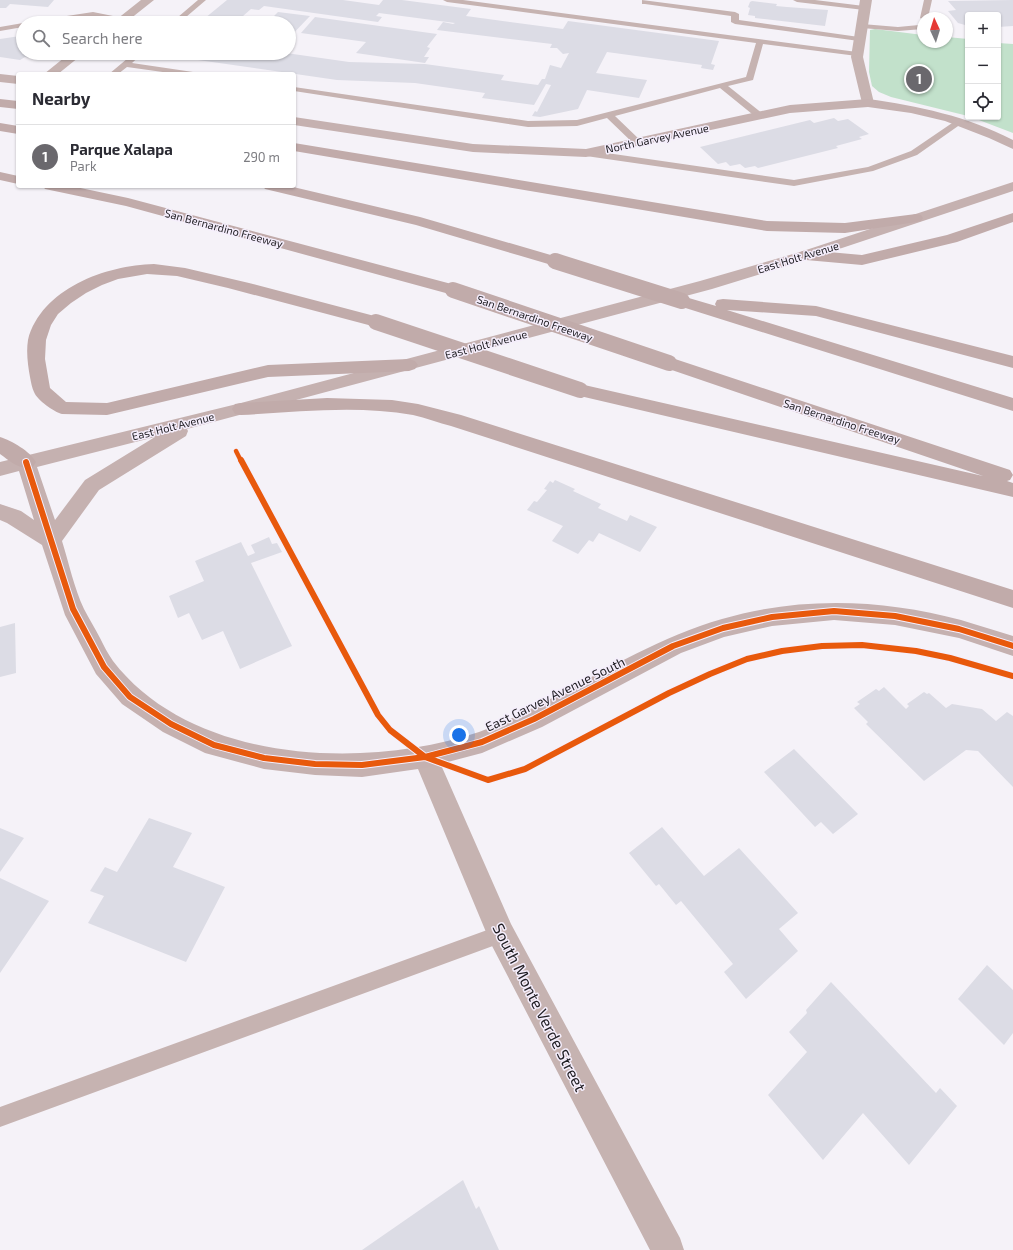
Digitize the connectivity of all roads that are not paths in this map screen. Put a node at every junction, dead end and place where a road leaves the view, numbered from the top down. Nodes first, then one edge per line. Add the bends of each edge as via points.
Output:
1 (148, 0) edge
2 (202, 0) edge
3 (448, 0) edge
4 (797, 0) edge
5 (928, 0) edge
6 (645, 2) dead end
7 (865, 4) edge
8 (925, 12) edge
9 (80, 16) edge
10 (101, 16) edge
11 (127, 16) edge
12 (183, 16) edge
13 (16, 26) edge
14 (862, 26) junction
15 (917, 27) edge
16 (0, 29) edge
17 (860, 39) junction
18 (760, 41) junction
19 (857, 54) junction
20 (69, 60) edge
21 (130, 60) edge
22 (125, 64) junction
23 (53, 72) edge
24 (115, 72) edge
25 (179, 72) edge
26 (0, 78) edge
27 (16, 80) edge
28 (721, 85) junction
29 (296, 89) edge
30 (0, 103) edge
31 (868, 103) junction
32 (16, 105) edge
33 (609, 115) junction
34 (760, 116) junction
35 (296, 121) edge
36 (958, 122) junction
37 (0, 127) edge
38 (16, 130) edge
39 (637, 142) junction
40 (1013, 145) edge
41 (296, 147) edge
42 (586, 153) junction
43 (0, 176) edge
44 (16, 180) edge
45 (1013, 186) edge
46 (60, 188) edge
47 (279, 188) edge
48 (1013, 217) edge
49 (916, 218) junction
50 (806, 255) junction
51 (682, 301) junction
52 (1013, 362) edge
53 (409, 365) junction
54 (1013, 405) edge
55 (241, 409) junction
56 (196, 420) junction
57 (0, 444) edge
58 (26, 462) junction
59 (0, 469) edge
60 (1013, 478) edge
61 (1013, 490) edge
62 (0, 512) edge
63 (51, 540) junction
64 (1013, 599) edge
65 (1013, 646) edge
66 (425, 757) junction
67 (501, 934) junction
68 (0, 1117) edge
69 (668, 1250) edge

1 - 11 street
2 - 12 lane
3 - 18 lane
4 - 7 lane
5 - 8 lane
6 - 17 lane via 735,14 735,22
7 - 14 street
9 - 10 lane
13 - 16 lane
14 - 15 lane via 898,29
14 - 17 street
17 - 19 street
18 - 19 lane
18 - 28 lane via 750,78
19 - 31 street
20 - 23 street
21 - 22 lane
22 - 24 lane
22 - 25 lane
26 - 27 street
28 - 33 lane
28 - 34 lane
29 - 33 lane via 528,124 577,123
30 - 32 highway
31 - 34 street, North Garvey Avenue via 790,109
31 - 36 street, North Garvey Avenue via 911,109
33 - 39 lane
34 - 39 street, North Garvey Avenue
35 - 42 street, North Garvey Avenue via 473,148
36 - 40 street, North Garvey Avenue
36 - 42 lane via 914,153 870,169 794,183
37 - 38 highway
39 - 42 street, North Garvey Avenue
41 - 49 highway via 767,226 846,228
43 - 44 highway
45 - 49 street, East Holt Avenue
46 - 60 highway, San Bernardino Freeway, bridge via 128,202 453,290
47 - 51 highway, bridge via 420,221
48 - 50 highway via 952,239 862,260
49 - 50 street, East Holt Avenue
50 - 53 street, East Holt Avenue via 706,285
51 - 52 highway via 816,310
51 - 54 highway
53 - 55 street, East Holt Avenue
53 - 61 highway, bridge via 268,371 107,409 62,408 42,391 37,341 48,315 76,290 115,274 148,269 183,273 252,287 376,322 580,390
55 - 56 street, East Holt Avenue
55 - 64 highway via 335,405 413,409
56 - 58 street, East Holt Avenue
56 - 63 street via 92,485
57 - 58 highway
58 - 59 street, East Holt Avenue
58 - 63 street, East Garvey Avenue South
62 - 63 street via 14,517
63 - 66 street, East Garvey Avenue South via 73,609 104,667 130,697 171,724 214,745 264,758 315,764 362,765
65 - 66 street, East Garvey Avenue South via 959,629 895,616 834,611 772,617 723,628 673,646 534,719 482,742
66 - 67 street, South Monte Verde Street
67 - 68 lane
67 - 69 street, South Monte Verde Street

